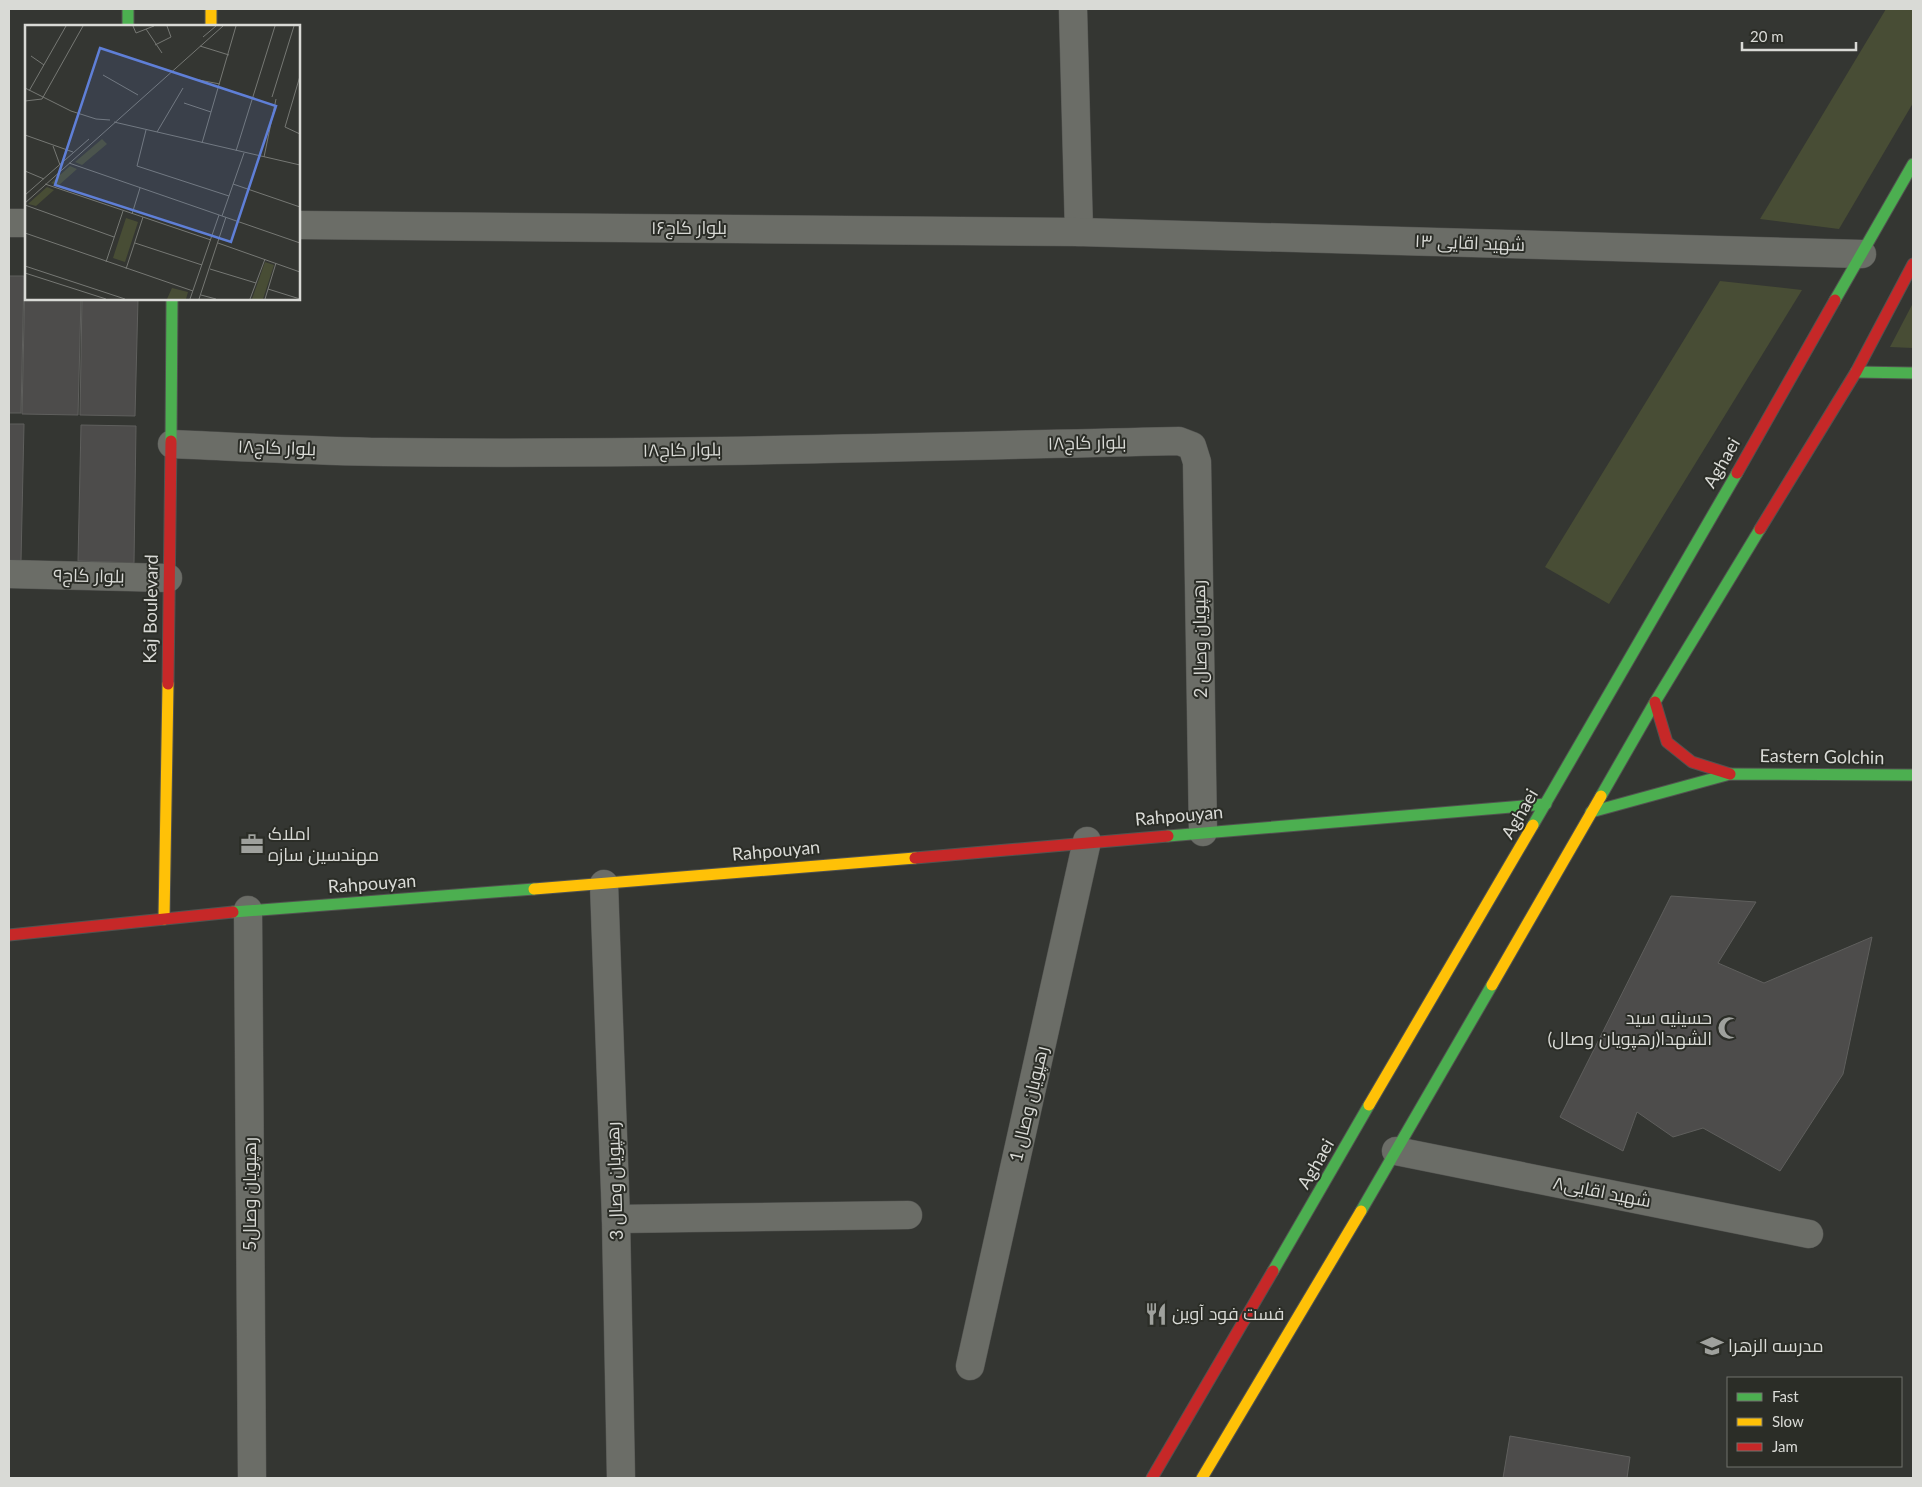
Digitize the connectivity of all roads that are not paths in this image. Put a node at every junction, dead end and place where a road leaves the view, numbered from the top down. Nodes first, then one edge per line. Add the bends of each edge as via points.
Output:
1 (128, 9) edge
2 (211, 9) edge
3 (1073, 9) edge
4 (128, 25) edge
5 (211, 25) edge
6 (1913, 164) edge
7 (9, 223) edge
8 (25, 223) edge
9 (300, 225) edge
10 (1079, 232) junction
11 (1862, 254) junction
12 (1913, 264) edge
13 (172, 300) edge
14 (1856, 372) junction
15 (1913, 372) edge
16 (172, 444) junction
17 (1192, 446) joint
18 (9, 574) edge
19 (168, 578) junction
20 (1655, 702) junction
21 (1730, 774) junction
22 (1913, 776) edge
23 (1546, 804) junction
24 (1591, 812) junction
25 (1203, 832) junction
26 (1087, 842) junction
27 (604, 884) junction
28 (248, 910) junction
29 (164, 919) junction
30 (9, 935) edge
31 (1396, 1151) junction
32 (908, 1215) dead end
33 (616, 1220) junction
34 (1809, 1234) dead end
35 (970, 1366) dead end
36 (252, 1478) edge
37 (621, 1478) edge
38 (1152, 1478) edge
39 (1202, 1478) edge

1 - 4 main road
2 - 5 main road
3 - 10 street
6 - 11 main road, Aghaei
7 - 8 street
9 - 10 street, بلوار کاج۱۶
10 - 11 street, شهید اقایی ۱۳
11 - 23 main road, Aghaei
12 - 14 main road
13 - 16 main road, Kaj Boulevard
14 - 15 main road
14 - 20 main road
16 - 17 street, بلوار کاج۱۸ via 383,452 1179,441
16 - 19 main road, Kaj Boulevard
17 - 25 street, 2 رهپویان وصال via 1197,462
18 - 19 street, بلوار کاج۹
19 - 29 main road, Kaj Boulevard
20 - 21 main road via 1668,742 1692,762
20 - 24 main road
21 - 22 main road, Eastern Golchin
21 - 24 main road
23 - 25 main road, Rahpouyan
23 - 38 main road, Aghaei
24 - 31 main road
25 - 26 main road, Rahpouyan
26 - 27 main road, Rahpouyan
26 - 35 street, 1 رهپویان وصال
27 - 28 main road, Rahpouyan
27 - 33 street, 3 رهپویان وصال
28 - 29 main road, Rahpouyan
28 - 36 street, رهپویان وصال5
29 - 30 main road, Rahpouyan
31 - 34 street, شهید اقایی۸
31 - 39 main road
32 - 33 street
33 - 37 street, 3 رهپویان وصال

